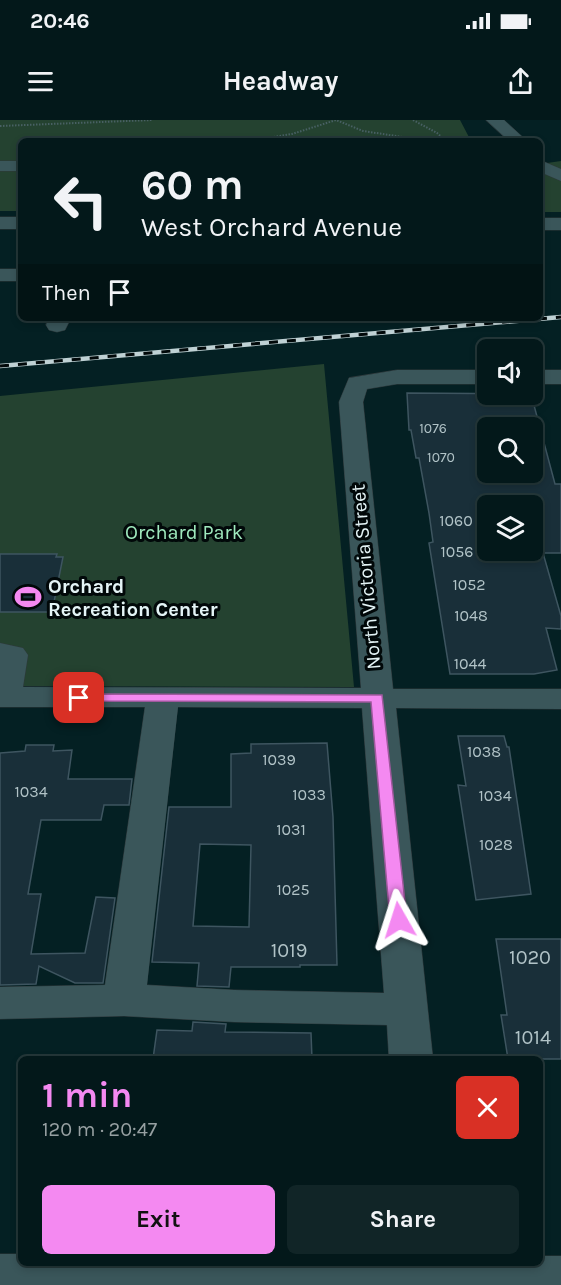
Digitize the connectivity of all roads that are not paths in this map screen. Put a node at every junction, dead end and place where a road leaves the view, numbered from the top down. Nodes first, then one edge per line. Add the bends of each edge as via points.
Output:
1 (488, 129) edge
2 (511, 138) edge
3 (561, 154) edge
4 (543, 158) edge
5 (0, 166) edge
6 (18, 166) edge
7 (543, 167) edge
8 (561, 176) edge
9 (0, 223) edge
10 (18, 223) edge
11 (543, 224) edge
12 (561, 224) edge
13 (0, 274) edge
14 (18, 274) edge
15 (477, 377) edge
16 (543, 377) edge
17 (561, 377) edge
18 (0, 652) edge
19 (2, 697) edge
20 (377, 698) junction
21 (163, 699) junction
22 (561, 699) edge
23 (124, 1000) junction
24 (0, 1003) edge
25 (407, 1009) junction
26 (411, 1056) edge
27 (427, 1275) edge
28 (0, 1277) edge
29 (561, 1279) edge
30 (102, 1281) edge

1 - 2 street
3 - 4 street
5 - 6 street
7 - 8 street
9 - 10 street
11 - 12 street
13 - 14 street
15 - 20 street, North Victoria Street via 397,376 357,383 351,402
16 - 17 street
18 - 19 street via 12,656
19 - 21 street
20 - 21 street
20 - 22 street
20 - 25 street, North Victoria Street
21 - 23 street
23 - 24 street
23 - 25 street
25 - 26 street, North Victoria Street
27 - 29 street
27 - 30 street
28 - 30 street

